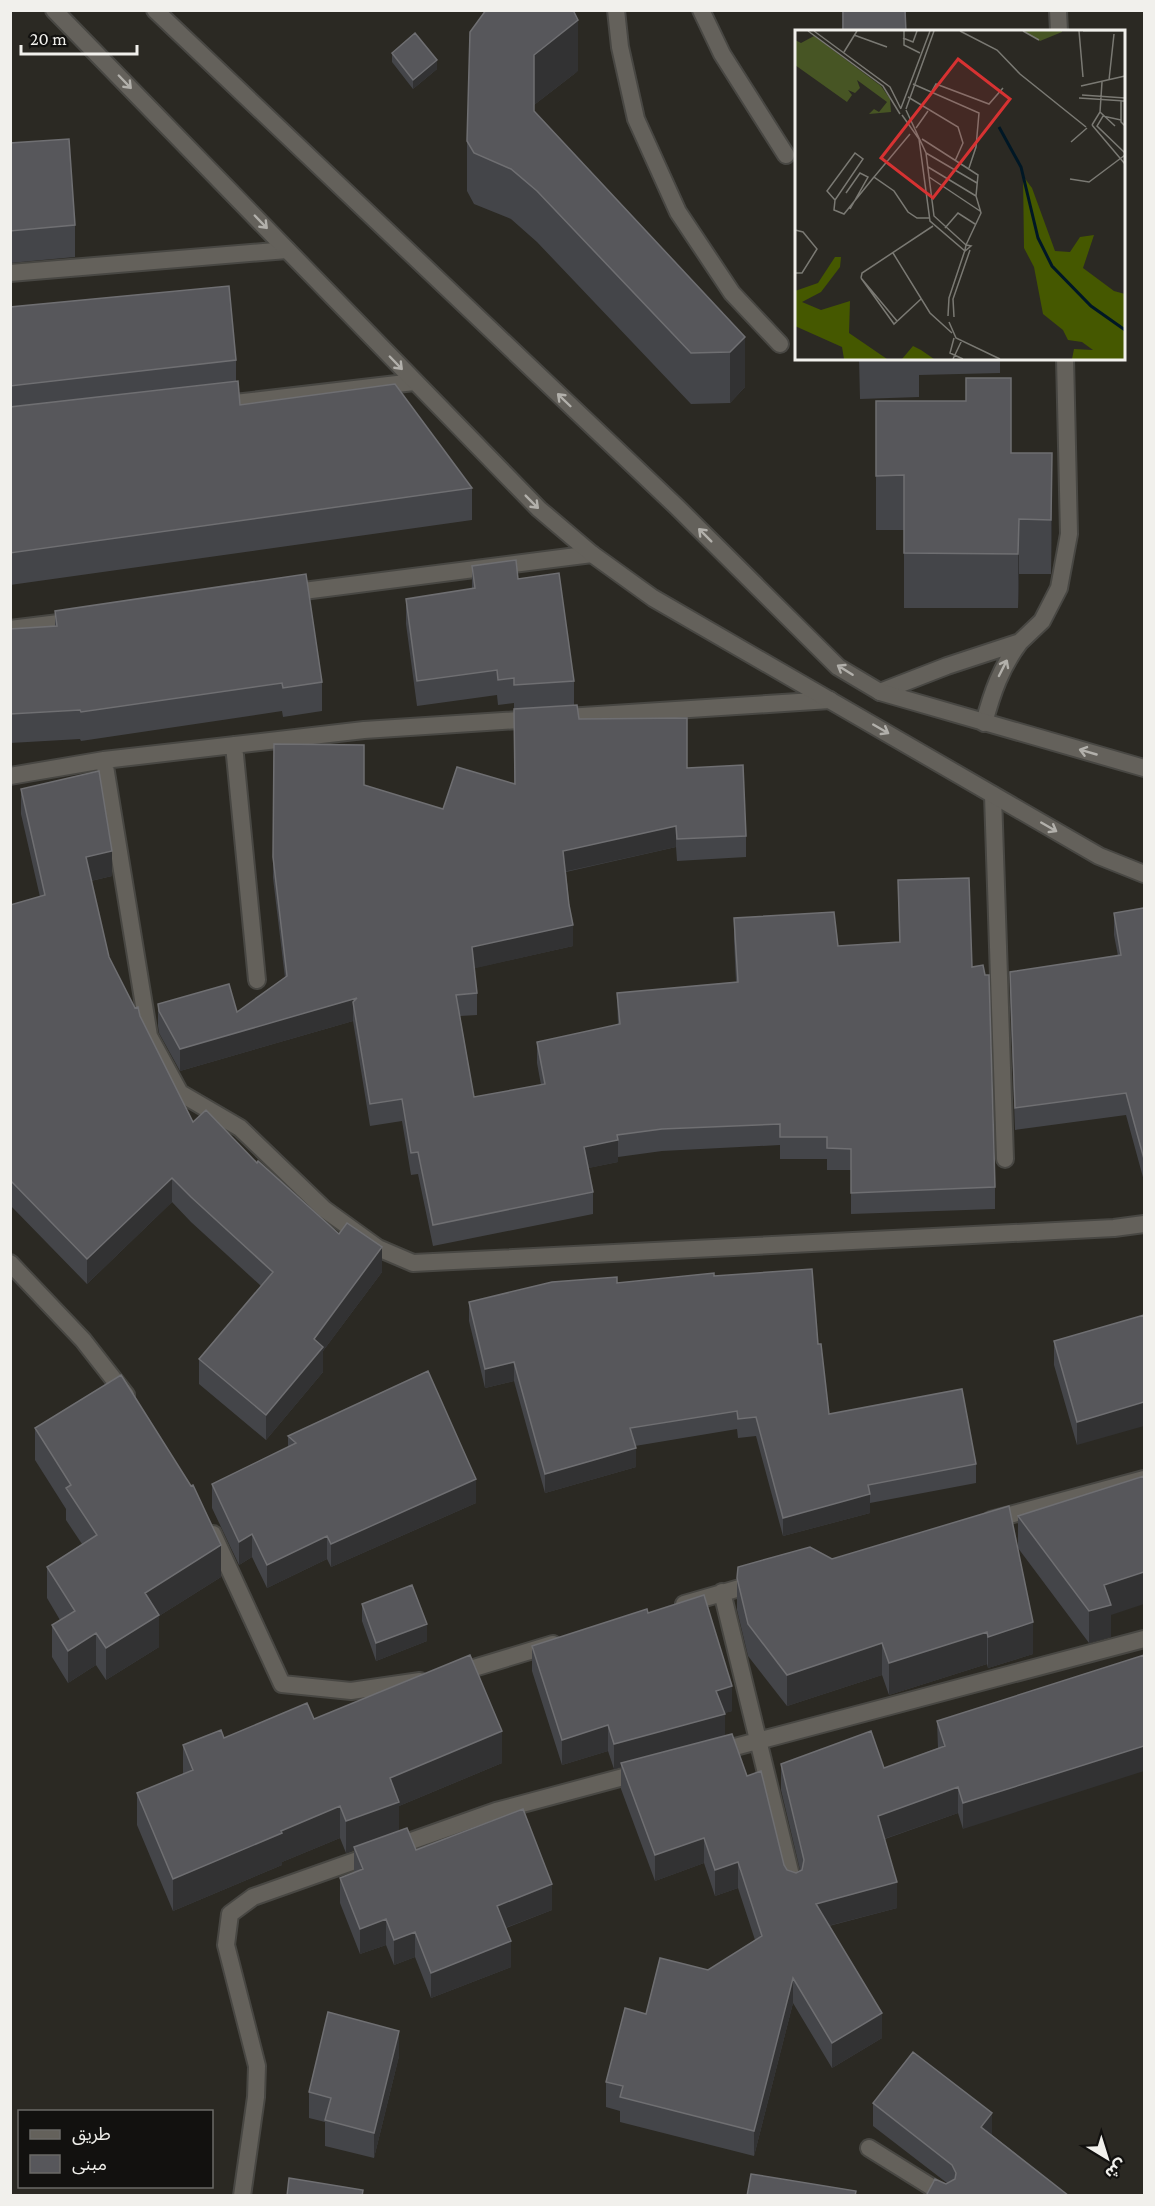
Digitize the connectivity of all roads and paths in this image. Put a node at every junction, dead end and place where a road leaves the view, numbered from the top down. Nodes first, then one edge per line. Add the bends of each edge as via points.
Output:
1 (54, 10) edge
2 (155, 10) edge
3 (616, 10) edge
4 (701, 10) edge
5 (1058, 10) edge
6 (1059, 30) edge
7 (786, 155) dead end
8 (287, 250) junction
9 (10, 273) edge
10 (780, 344) dead end
11 (1065, 360) edge
12 (414, 382) junction
13 (200, 407) edge
14 (592, 554) junction
15 (272, 595) edge
16 (94, 618) edge
17 (10, 629) edge
18 (1020, 642) junction
19 (880, 692) junction
20 (830, 700) junction
21 (984, 723) junction
22 (234, 745) junction
23 (104, 760) junction
24 (1144, 768) edge
25 (10, 776) edge
26 (993, 795) junction
27 (1144, 874) edge
28 (257, 980) dead end
29 (1005, 1159) dead end
30 (1144, 1224) edge
31 (10, 1263) edge
32 (133, 1404) edge
33 (1144, 1479) edge
34 (207, 1521) edge
35 (973, 1525) edge
36 (768, 1580) edge
37 (722, 1592) junction
38 (665, 1610) edge
39 (574, 1638) edge
40 (1144, 1639) edge
41 (758, 1741) junction
42 (701, 1756) edge
43 (655, 1768) edge
44 (794, 1888) edge
45 (869, 2148) dead end
46 (242, 2196) edge
47 (946, 2196) edge

1 -> 8 street
19 -> 2 street via 838,667 677,507
3 - 10 street via 636,119 678,212 732,293
4 - 7 street via 722,54
5 - 6 street
8 - 9 street
8 -> 12 street
11 - 18 street via 1069,534 1059,588 1042,621
12 - 13 street
12 -> 14 street via 539,508
14 - 15 street
14 - 20 street via 653,598
16 - 17 street
18 - 19 street
21 -> 18 street via 993,689
19 - 21 street
20 - 22 street via 364,730
20 -> 26 street
24 -> 21 street
22 - 23 street
22 - 28 street
23 - 25 street
23 - 30 street via 149,1036 180,1093 240,1128 324,1209 378,1248 413,1263
26 -> 27 street via 1099,856
26 - 29 street
31 - 32 street via 83,1340
33 - 35 street
34 - 39 street via 282,1684 351,1691 418,1682 472,1670
36 - 37 street
37 - 38 street
37 - 41 street
40 - 41 street
41 - 42 street
41 - 44 street
43 - 46 street via 496,1811 253,1897 230,1914 226,1945 256,2066 256,2097
45 - 47 street

